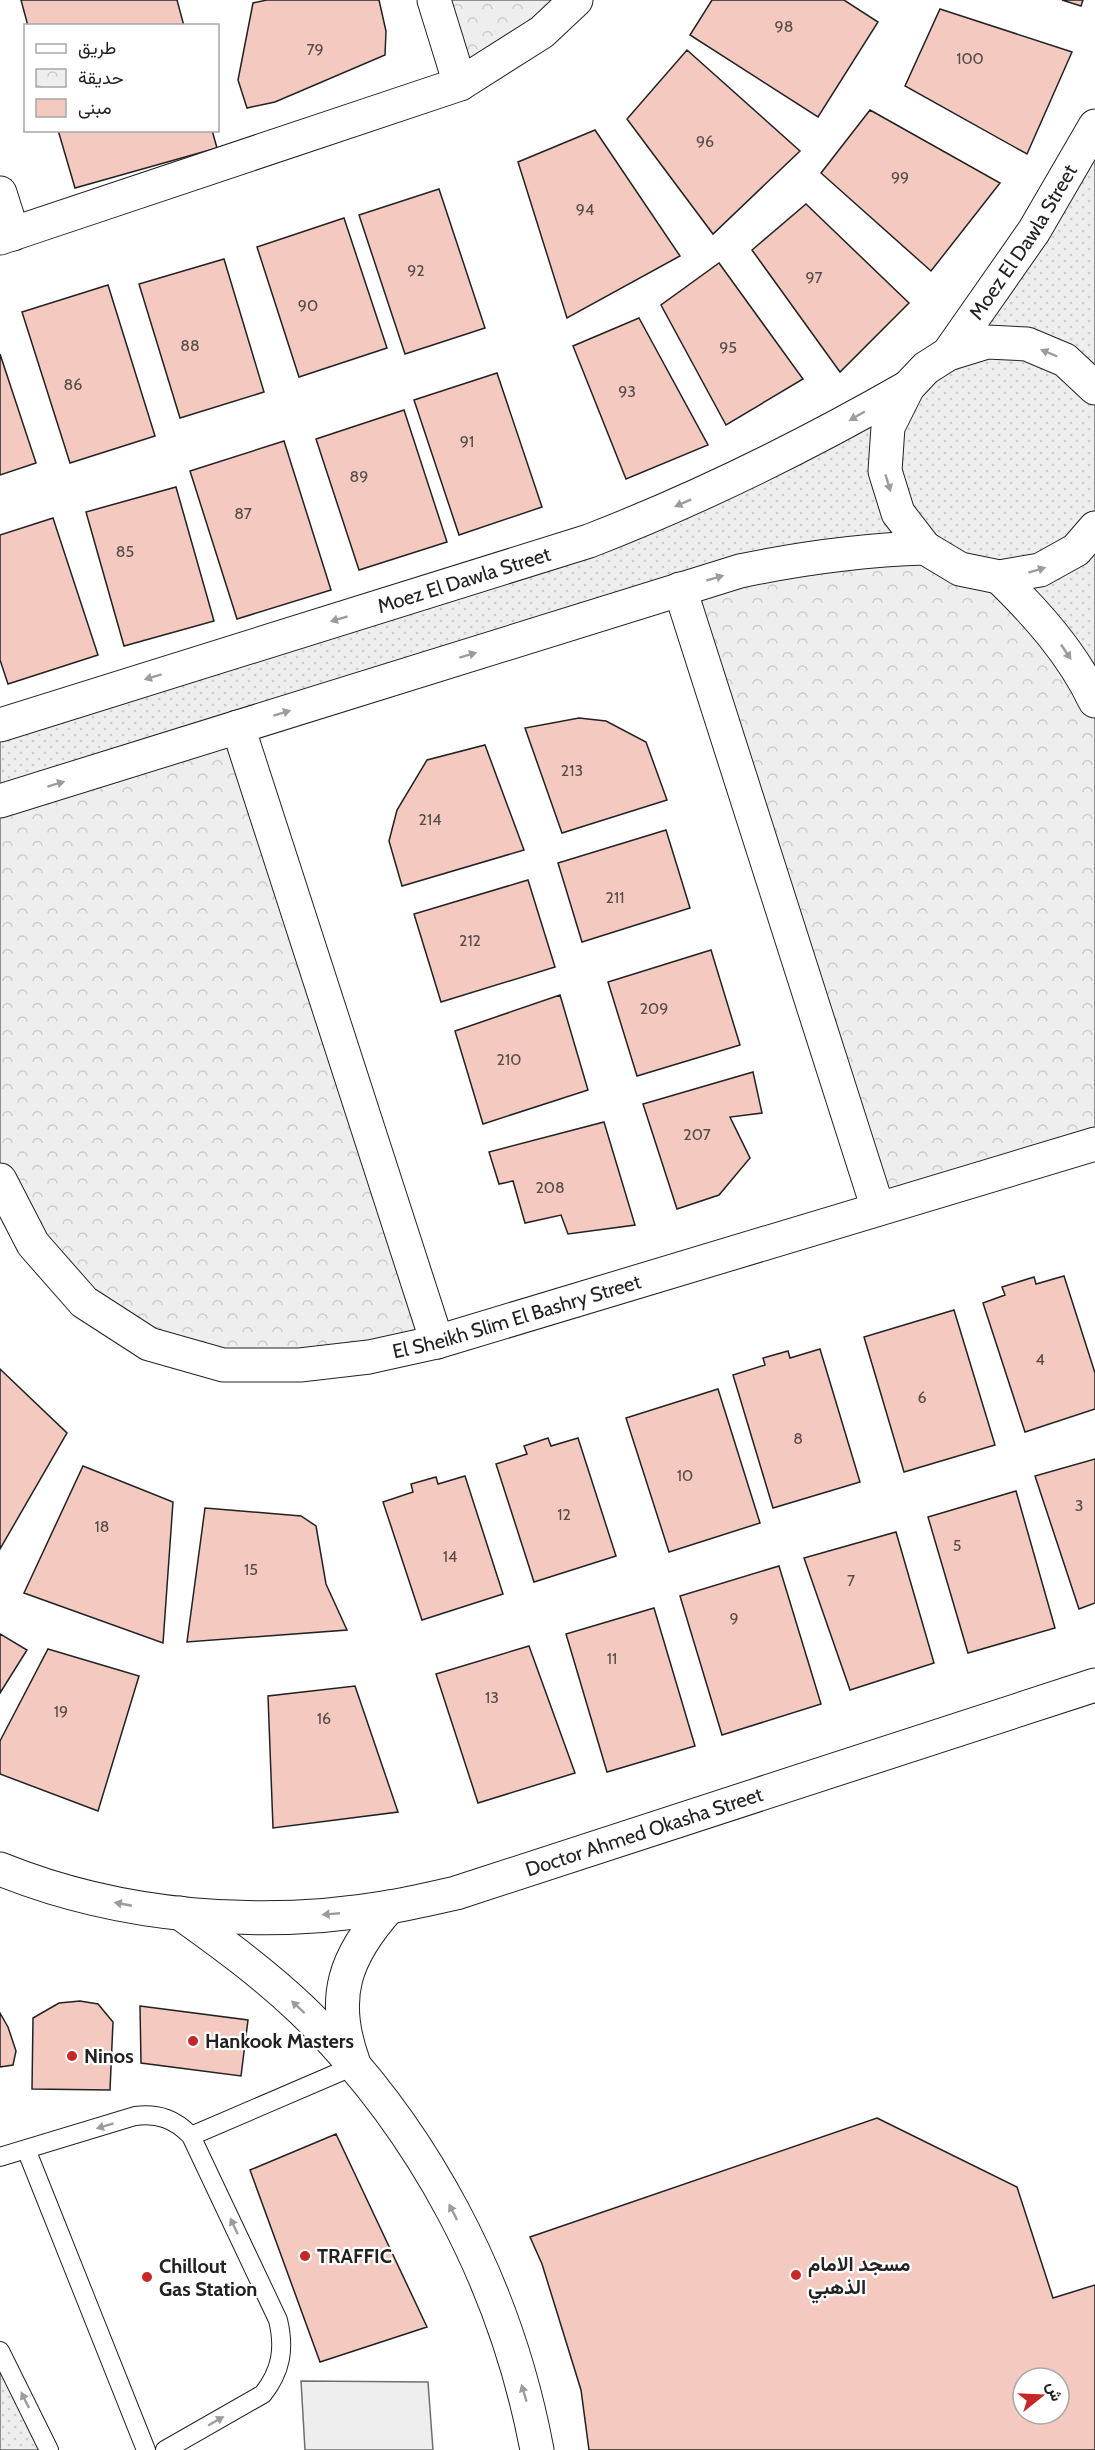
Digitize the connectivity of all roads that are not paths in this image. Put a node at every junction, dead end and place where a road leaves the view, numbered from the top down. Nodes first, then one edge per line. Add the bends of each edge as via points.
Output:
1 (434, 0) edge
2 (576, 0) edge
3 (460, 84) junction
4 (1095, 126) edge
5 (0, 193) edge
6 (6, 236) edge
7 (948, 354) junction
8 (908, 387) junction
9 (1095, 388) edge
10 (1095, 528) edge
11 (925, 548) junction
12 (999, 577) junction
13 (680, 588) junction
14 (1095, 701) edge
15 (0, 725) edge
16 (238, 727) junction
17 (0, 801) edge
18 (1095, 1144) edge
19 (0, 1180) edge
20 (878, 1209) junction
21 (437, 1342) junction
22 (1095, 1686) edge
23 (0, 1869) edge
24 (389, 1907) junction
25 (180, 1913) junction
26 (354, 2066) junction
27 (191, 2136) junction
28 (26, 2150) junction
29 (0, 2157) edge
30 (0, 2351) edge
31 (49, 2450) edge
32 (146, 2450) edge
33 (165, 2450) edge
34 (537, 2450) edge

1 - 3 street
2 - 3 street via 542,32
3 - 6 street
4 - 7 street, Moez El Dawla Street via 1034,231
5 - 6 street
7 - 8 street via 926,368
9 -> 7 street via 1065,360 1028,344 987,342
8 -> 11 street via 888,427 885,471 898,513
8 -> 15 street, Moez El Dawla Street via 784,456 589,541
12 -> 10 street via 1040,570 1076,550
11 - 12 street via 960,569
13 -> 11 street via 801,558
12 -> 14 street via 1064,647
16 -> 13 street
13 - 20 street
17 -> 16 street
16 - 21 street
18 - 20 street, El Sheikh Slim El Bashry Street
19 - 21 street, El Sheikh Slim El Bashry Street via 33,1244 84,1302 149,1344 223,1365 300,1365 369,1357
20 - 21 street, El Sheikh Slim El Bashry Street
22 - 24 street, Doctor Ahmed Okasha Street via 456,1893
25 -> 23 street, Doctor Ahmed Okasha Street via 66,1891
24 -> 25 street, Doctor Ahmed Okasha Street via 285,1917
24 - 26 street via 358,1947 348,1970 342,2019
26 -> 25 street via 301,2009 243,1958
26 - 27 lane
34 -> 26 street via 507,2335 479,2263 438,2184 402,2128
27 -> 28 lane via 172,2120 148,2114
33 -> 27 lane via 263,2394 272,2382 282,2352 278,2320
28 - 29 lane
28 - 32 lane
31 -> 30 lane

